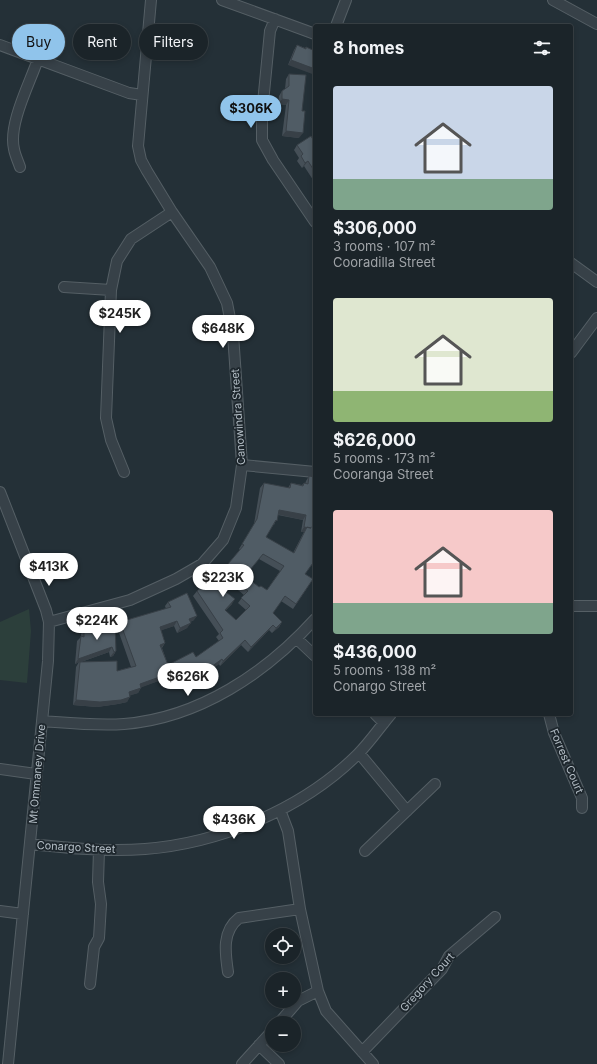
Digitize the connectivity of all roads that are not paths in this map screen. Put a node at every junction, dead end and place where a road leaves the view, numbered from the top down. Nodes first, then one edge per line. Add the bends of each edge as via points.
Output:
1 (151, 0) edge
2 (222, 0) edge
3 (346, 0) edge
4 (553, 0) edge
5 (275, 19) junction
6 (337, 24) edge
7 (597, 24) edge
8 (313, 33) edge
9 (0, 45) edge
10 (12, 49) edge
11 (38, 60) edge
12 (41, 60) edge
13 (142, 95) junction
14 (20, 167) dead end
15 (172, 212) junction
16 (313, 219) edge
17 (573, 264) edge
18 (597, 282) edge
19 (64, 287) dead end
20 (112, 290) junction
21 (597, 318) edge
22 (573, 350) edge
23 (242, 465) junction
24 (124, 472) dead end
25 (313, 472) edge
26 (0, 492) edge
27 (573, 606) edge
28 (597, 606) edge
29 (313, 621) edge
30 (49, 622) junction
31 (297, 639) junction
32 (313, 654) edge
33 (377, 716) edge
34 (389, 716) edge
35 (550, 716) edge
36 (42, 721) junction
37 (384, 723) junction
38 (359, 753) junction
39 (0, 769) edge
40 (36, 774) junction
41 (435, 784) dead end
42 (582, 808) dead end
43 (280, 810) junction
44 (407, 811) junction
45 (30, 844) junction
46 (99, 850) junction
47 (364, 851) dead end
48 (300, 909) junction
49 (0, 911) edge
50 (23, 914) junction
51 (495, 917) dead end
52 (228, 972) dead end
53 (90, 984) dead end
54 (318, 991) junction
55 (285, 1016) edge
56 (265, 1039) edge
57 (259, 1045) junction
58 (362, 1052) junction
59 (8, 1064) edge
60 (242, 1064) edge
61 (278, 1064) edge
62 (373, 1064) edge

1 - 13 street, Canowindra Street
2 - 5 street
3 - 6 street
4 - 7 street
5 - 8 street
5 - 16 street via 270,31 262,140
9 - 10 street
11 - 14 street via 13,133 14,148
12 - 13 street via 130,93
13 - 15 street, Canowindra Street via 138,146 141,160
15 - 20 street via 131,239 117,261
15 - 23 street, Canowindra Street via 210,267 227,303 233,334
17 - 18 street
19 - 20 street
20 - 24 street via 106,418
21 - 22 street
23 - 25 street
23 - 30 street, Canowindra Street via 236,508 223,540 202,564 130,600
26 - 30 street, Mt Ommaney Drive
27 - 28 street
29 - 31 street
30 - 36 street, Mt Ommaney Drive
31 - 32 street
31 - 36 street via 249,678 220,695 190,708 125,724 92,725
33 - 37 street
34 - 37 street, Conargo Street
35 - 42 street, Forrest Court via 554,734 582,798
36 - 40 street, Mt Ommaney Drive
37 - 38 street, Conargo Street
38 - 43 street, Conargo Street via 334,775
38 - 44 street
39 - 40 street
40 - 45 street, Mt Ommaney Drive
41 - 44 street
43 - 46 street, Conargo Street via 201,840 150,848
43 - 48 street via 288,831
44 - 47 street
45 - 46 street, Conargo Street
45 - 50 street, Mt Ommaney Drive
46 - 53 street via 99,938 94,947
48 - 52 street via 239,918 231,924 225,951
48 - 54 street
49 - 50 street
50 - 59 street, Mt Ommaney Drive
51 - 58 street, Gregory Court via 449,956 442,969
54 - 55 street via 298,1001
54 - 58 street via 326,1011
56 - 57 street
57 - 60 street
57 - 61 street
58 - 62 street

